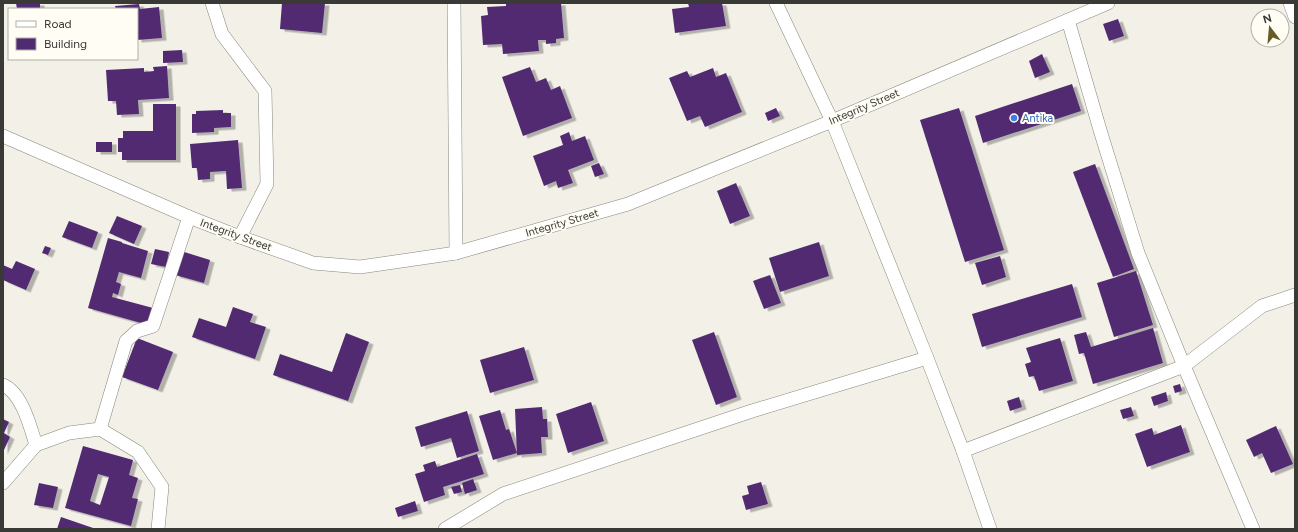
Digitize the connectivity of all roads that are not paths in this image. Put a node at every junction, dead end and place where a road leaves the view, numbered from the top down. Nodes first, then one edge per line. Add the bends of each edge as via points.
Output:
1 (212, 3) edge
2 (454, 3) edge
3 (776, 3) edge
4 (1108, 3) edge
5 (1290, 3) edge
6 (1295, 17) edge
7 (1068, 20) junction
8 (832, 121) junction
9 (3, 136) edge
10 (188, 217) junction
11 (240, 237) junction
12 (456, 253) junction
13 (1295, 294) edge
14 (927, 358) junction
15 (1184, 366) junction
16 (3, 385) edge
17 (100, 429) junction
18 (36, 445) junction
19 (962, 451) junction
20 (3, 483) edge
21 (159, 529) edge
22 (445, 529) edge
23 (990, 529) edge
24 (1253, 529) edge

1 - 11 street via 222,34 265,91 267,184
2 - 12 street
3 - 8 street
4 - 7 street, Integrity Street
5 - 6 street
7 - 8 street, Integrity Street
7 - 15 street via 1138,253
8 - 12 street, Integrity Street via 628,204
8 - 14 street
9 - 10 street, Integrity Street
10 - 11 street, Integrity Street
10 - 17 street via 154,326 138,331 126,341
11 - 12 street, Integrity Street via 313,263 360,267
13 - 15 street via 1262,306
14 - 19 street
14 - 22 street via 752,411 503,494
15 - 19 street
15 - 24 street
16 - 18 street via 10,388 23,407
17 - 18 street via 69,433
17 - 21 street via 138,452 162,487
18 - 20 street
19 - 23 street

